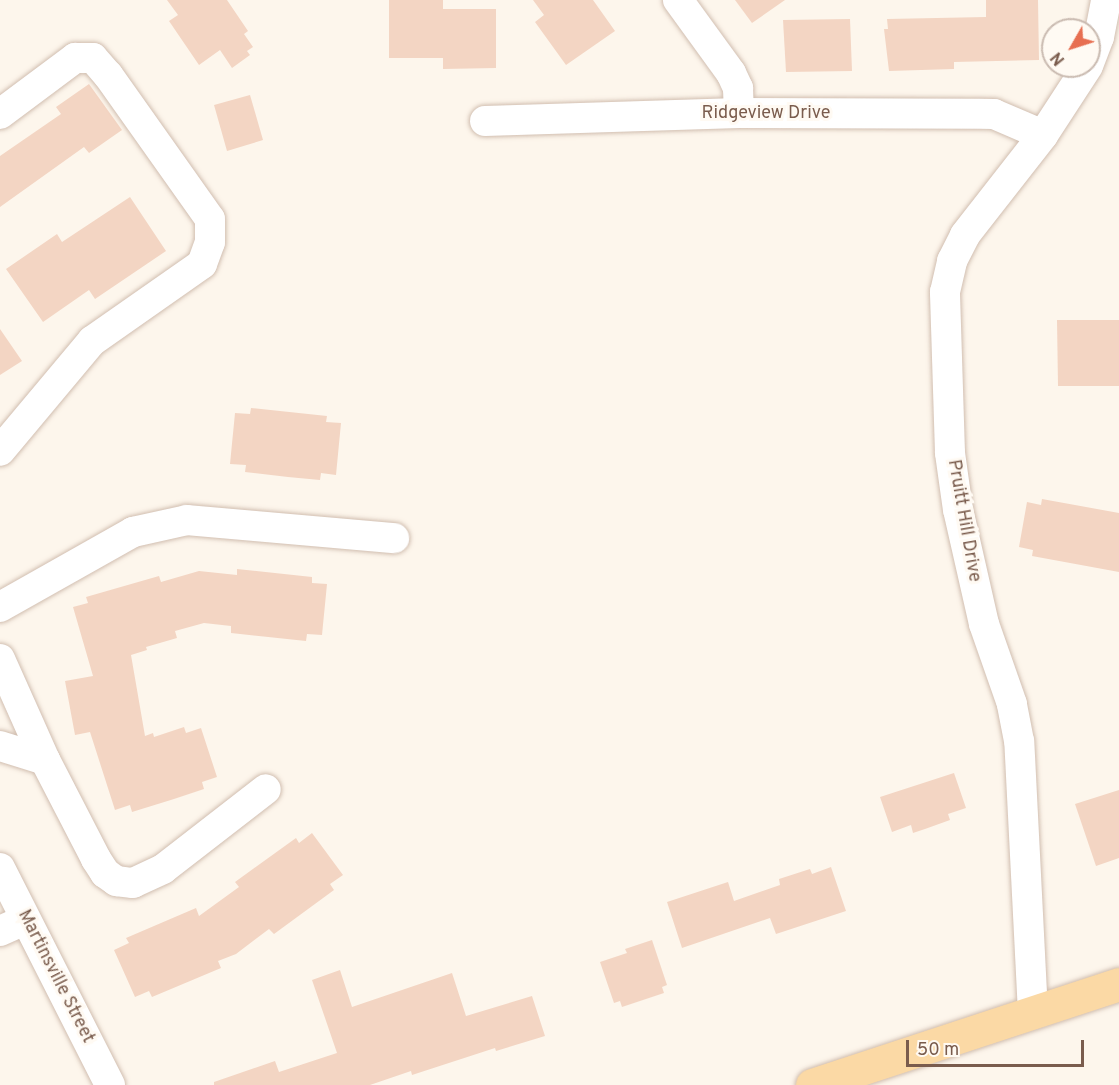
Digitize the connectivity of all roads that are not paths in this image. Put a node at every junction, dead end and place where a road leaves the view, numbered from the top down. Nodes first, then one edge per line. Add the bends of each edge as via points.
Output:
1 (678, 0) edge
2 (1106, 0) edge
3 (1101, 31) edge
4 (1079, 78) edge
5 (739, 113) junction
6 (0, 114) edge
7 (485, 121) dead end
8 (1043, 135) junction
9 (3, 437) edge
10 (394, 538) dead end
11 (0, 607) edge
12 (0, 659) edge
13 (12, 715) edge
14 (0, 747) edge
15 (45, 760) junction
16 (266, 789) dead end
17 (0, 868) edge
18 (13, 925) edge
19 (1119, 984) edge
20 (1033, 1013) junction
21 (110, 1085) edge
22 (812, 1085) edge

1 - 5 street via 731,73 738,88
2 - 3 street, Pruitt Hill Drive
4 - 8 street, Pruitt Hill Drive
5 - 7 street, Ridgeview Drive
5 - 8 street, Ridgeview Drive via 994,114
6 - 9 street via 75,58 93,58 210,219 210,242 202,264 92,342
8 - 20 street, Pruitt Hill Drive via 965,235 952,261 945,302 950,453 958,510 978,603 1011,704 1018,741
10 - 11 street via 187,520 133,532
12 - 13 street
13 - 15 street
14 - 15 street
15 - 16 street via 96,859 116,881 133,883 163,869
17 - 18 street, Martinsville Street
18 - 21 street, Martinsville Street
19 - 20 main road
20 - 22 main road

